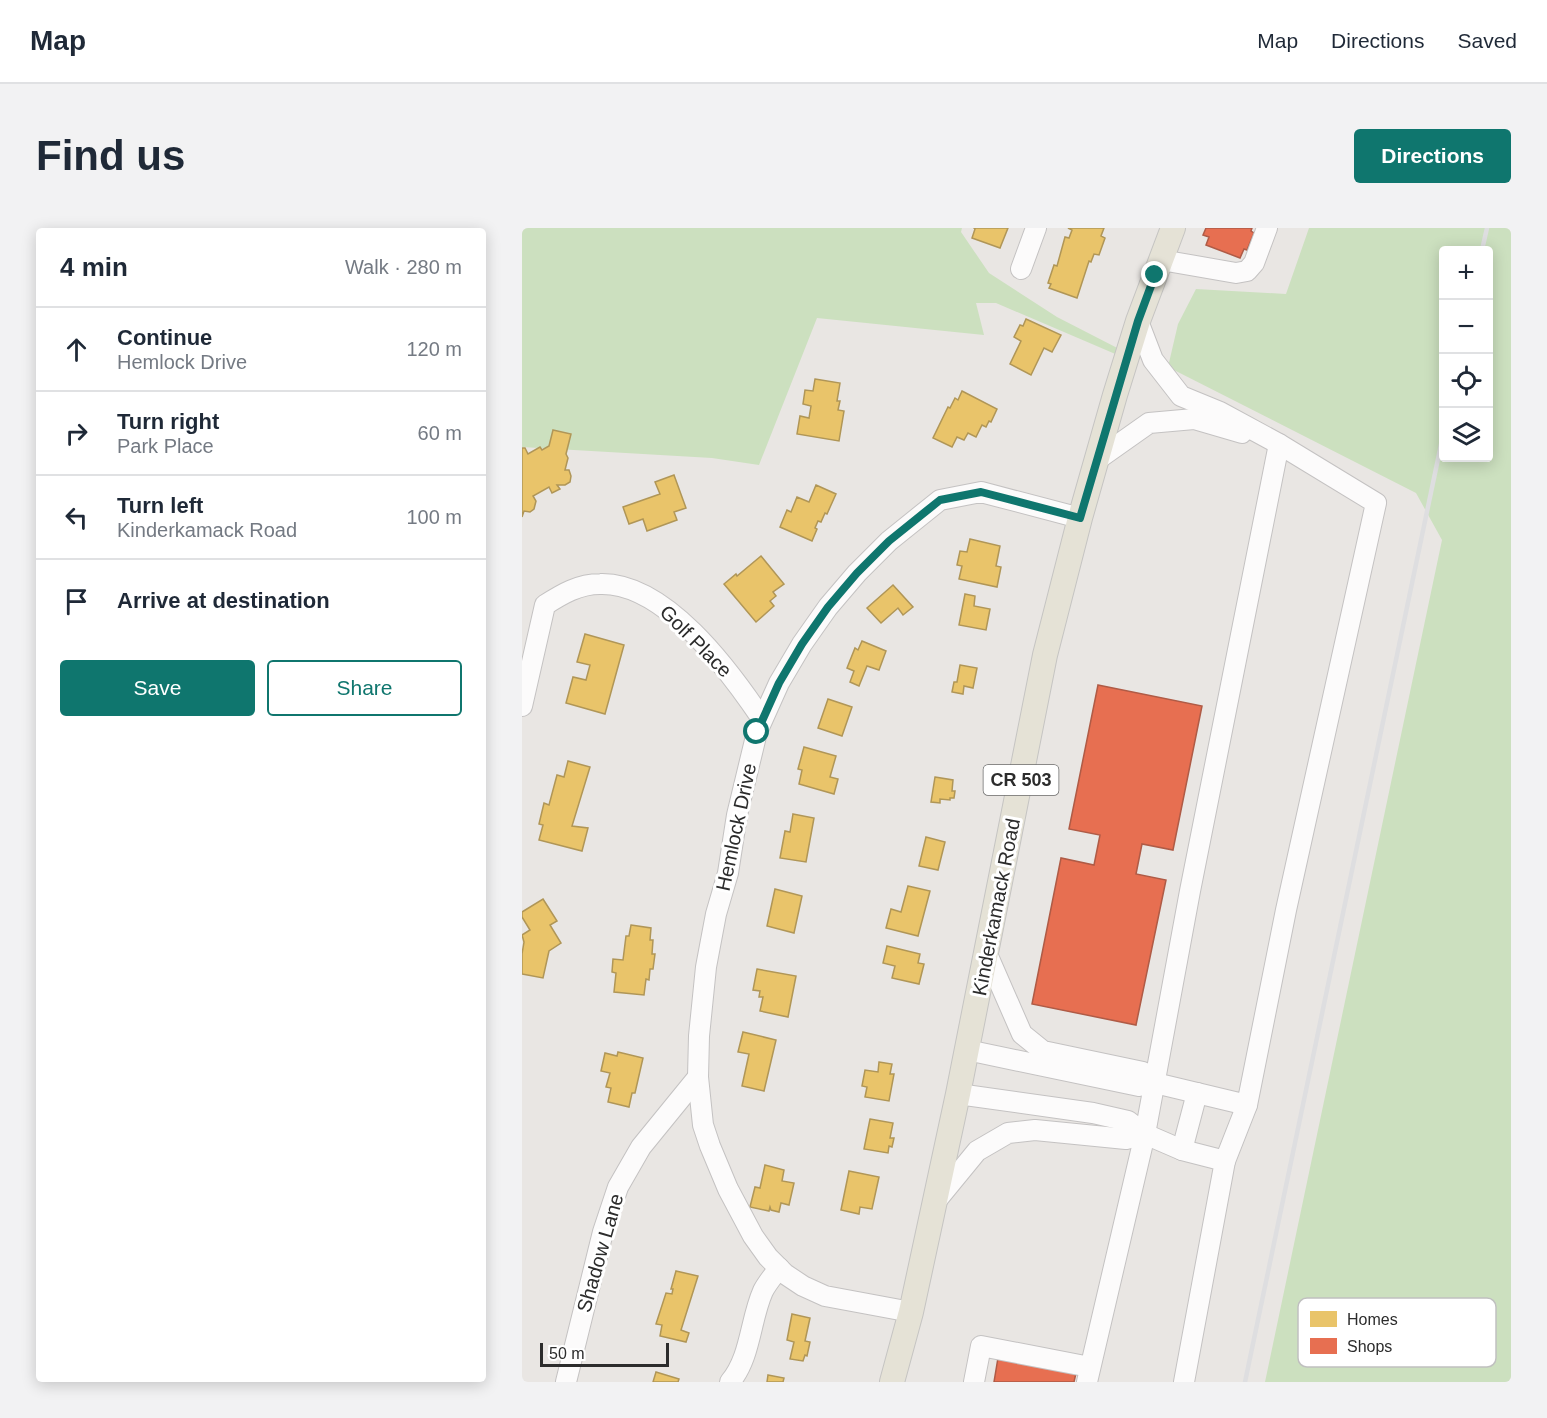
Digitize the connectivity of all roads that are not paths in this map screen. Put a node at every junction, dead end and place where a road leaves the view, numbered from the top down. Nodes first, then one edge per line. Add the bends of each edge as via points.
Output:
1 (1036, 228) edge
2 (1173, 228) edge
3 (1267, 228) edge
4 (1161, 260) junction
5 (1020, 269) dead end
6 (1138, 321) junction
7 (1279, 444) junction
8 (1098, 459) junction
9 (1080, 518) junction
10 (522, 706) edge
11 (762, 719) junction
12 (987, 954) junction
13 (967, 1050) junction
14 (698, 1077) junction
15 (1155, 1083) junction
16 (1197, 1093) junction
17 (958, 1094) junction
18 (1247, 1105) junction
19 (1145, 1134) junction
20 (1182, 1150) junction
21 (1225, 1161) junction
22 (936, 1201) junction
23 (779, 1268) junction
24 (911, 1312) junction
25 (1088, 1375) edge
26 (734, 1377) edge
27 (566, 1382) edge
28 (892, 1382) edge
29 (974, 1382) edge
30 (1184, 1382) edge

1 - 5 street
2 - 4 main road, Kinderkamack Road / CR 503
3 - 4 street via 1247,271 1236,273
4 - 6 main road, Kinderkamack Road / CR 503
6 - 7 street via 1153,360 1180,396 1220,412
6 - 8 main road, Kinderkamack Road / CR 503
7 - 8 street via 1194,419 1149,423
7 - 15 street
7 - 18 street via 1376,503
8 - 9 main road, Kinderkamack Road / CR 503
9 - 11 street, Hemlock Drive via 981,492 940,500 889,541 828,607 779,683
9 - 12 main road, Kinderkamack Road / CR 503 via 1045,655
10 - 11 street, Golf Place via 545,605 564,593 599,584 634,589 652,598 710,650
11 - 14 street, Hemlock Drive via 737,815 706,967
12 - 13 main road, Kinderkamack Road / CR 503
12 - 15 street via 1022,1034 1043,1052 1143,1072
13 - 15 street via 1139,1086
13 - 17 main road, Kinderkamack Road / CR 503
14 - 23 street, Hemlock Drive via 703,1125 728,1190 753,1236
14 - 27 street, Shadow Lane via 641,1147 618,1186
15 - 16 street
15 - 19 street
16 - 18 street
16 - 20 street
17 - 19 street via 1093,1113 1128,1121
17 - 22 main road, Kinderkamack Road / CR 503
18 - 21 street
19 - 20 street
19 - 22 street via 1126,1139 1035,1130 1008,1133 977,1151
19 - 25 street
20 - 21 street
21 - 30 street
22 - 24 main road, Kinderkamack Road / CR 503
23 - 24 street, Hemlock Drive via 825,1296
23 - 26 street via 764,1289
24 - 28 main road, Kinderkamack Road / CR 503
25 - 29 street via 981,1346

